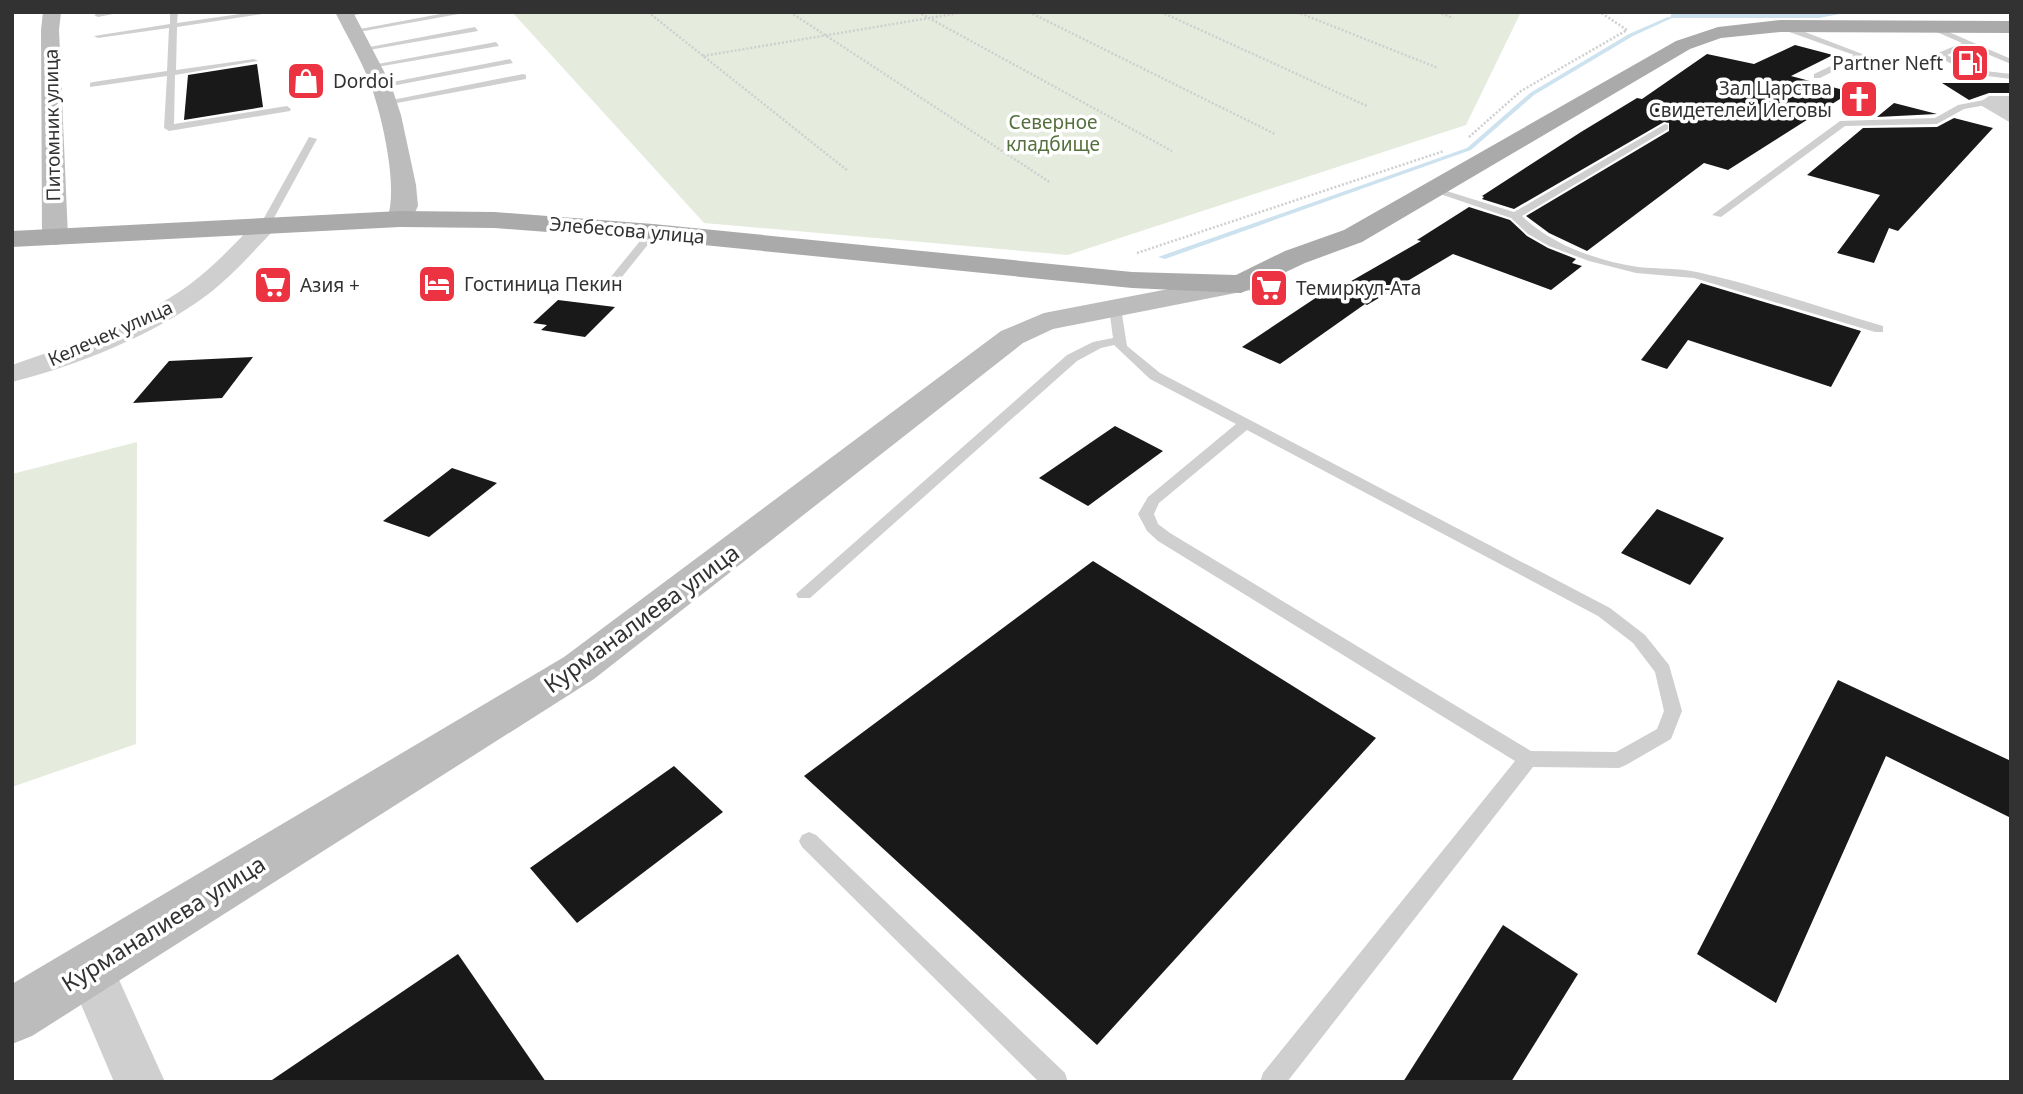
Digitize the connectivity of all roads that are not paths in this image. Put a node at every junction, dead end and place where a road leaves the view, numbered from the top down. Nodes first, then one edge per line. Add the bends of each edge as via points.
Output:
1 (52, 12) edge
2 (119, 12) edge
3 (174, 12) edge
4 (272, 12) edge
5 (466, 12) edge
6 (98, 15) dead end
7 (173, 25) junction
8 (1781, 26) junction
9 (1935, 28) junction
10 (475, 29) dead end
11 (2007, 29) edge
12 (98, 36) dead end
13 (1968, 43) junction
14 (496, 44) dead end
15 (364, 47) edge
16 (254, 61) dead end
17 (510, 61) dead end
18 (2011, 62) edge
19 (172, 74) junction
20 (1816, 76) dead end
21 (523, 77) dead end
22 (2011, 78) edge
23 (93, 85) dead end
24 (1989, 102) junction
25 (2011, 102) edge
26 (288, 109) dead end
27 (2011, 117) edge
28 (1665, 127) dead end
29 (312, 139) dead end
30 (1433, 190) junction
31 (1717, 215) dead end
32 (1515, 216) junction
33 (400, 219) junction
34 (264, 227) junction
35 (653, 232) junction
36 (55, 237) junction
37 (12, 239) edge
38 (1241, 284) junction
39 (605, 291) dead end
40 (1117, 325) junction
41 (1879, 329) dead end
42 (12, 374) edge
43 (1245, 424) junction
44 (804, 594) dead end
45 (1528, 759) junction
46 (809, 841) dead end
47 (90, 969) junction
48 (12, 1016) edge
49 (140, 1082) edge
50 (1056, 1082) edge
51 (1272, 1082) edge

1 - 36 street, Питомник улица
2 - 6 lane
3 - 7 lane
4 - 7 lane
5 - 15 lane
7 - 12 lane
7 - 19 lane
8 - 9 main road
8 - 20 lane via 1861,55
8 - 30 main road via 1718,33 1683,46
9 - 11 main road
9 - 13 lane
10 - 15 lane
13 - 18 lane
13 - 22 lane via 1941,55 1975,72
14 - 15 lane
15 - 17 lane
15 - 21 lane
15 - 33 street via 404,185
16 - 19 lane
19 - 23 lane
19 - 26 lane via 169,128
24 - 25 street
24 - 27 street
24 - 31 lane via 1961,107 1937,121 1843,123
28 - 32 lane
29 - 34 lane
30 - 32 lane
30 - 38 main road via 1353,236 1295,257
32 - 41 lane via 1542,238 1593,259 1636,270 1695,275
33 - 34 main road, Элебесова улица
33 - 35 main road, Элебесова улица via 495,220
34 - 36 main road, Элебесова улица
34 - 42 street, Келечек улица via 188,297 135,326
35 - 38 main road, Элебесова улица via 1132,280
35 - 39 lane
36 - 37 main road, Элебесова улица
38 - 40 street, Курманалиева улица
40 - 43 lane via 1137,363
40 - 44 lane via 1097,345 1072,358
40 - 47 street, Курманалиева улица via 1044,322 1012,337 579,668
43 - 45 lane via 1153,500 1146,514 1152,527
43 - 45 lane via 1604,612 1639,639 1663,670 1673,711 1664,734 1619,760
45 - 51 lane
46 - 50 lane
47 - 48 street, Курманалиева улица
47 - 49 street

